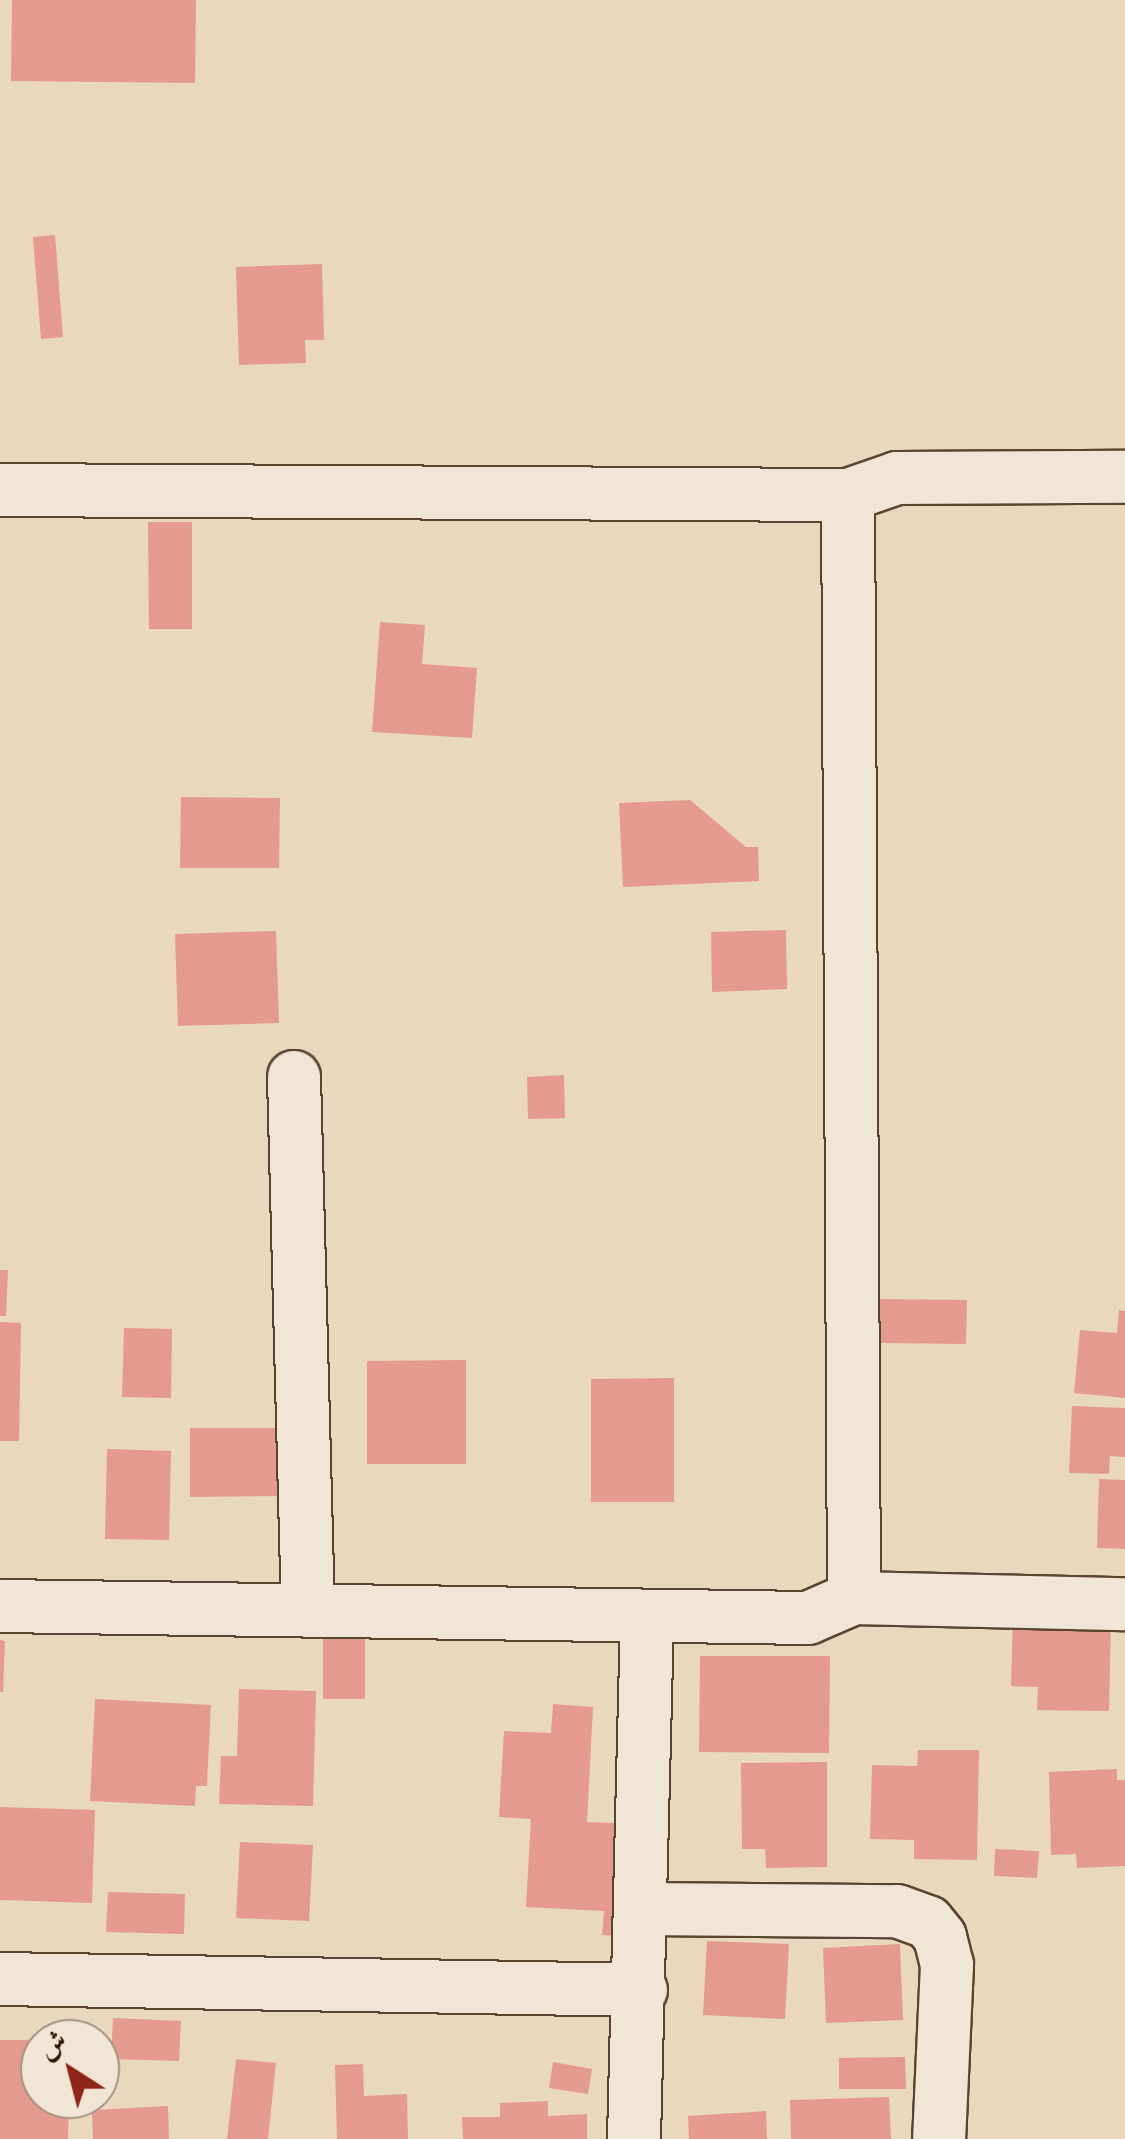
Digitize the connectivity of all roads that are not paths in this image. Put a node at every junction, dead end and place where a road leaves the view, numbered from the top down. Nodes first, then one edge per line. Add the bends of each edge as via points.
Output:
1 (1125, 477) edge
2 (0, 490) edge
3 (848, 495) junction
4 (294, 1077) dead end
5 (854, 1598) junction
6 (1125, 1604) edge
7 (0, 1606) edge
8 (308, 1610) junction
9 (646, 1618) junction
10 (643, 1910) junction
11 (0, 1979) edge
12 (641, 1990) junction
13 (634, 2139) edge
14 (939, 2139) edge

1 - 3 street via 897,478
2 - 3 street
3 - 5 street
4 - 8 street
5 - 6 street
5 - 9 street via 808,1618
7 - 8 street
8 - 9 street
9 - 10 street
10 - 12 street
10 - 14 street via 897,1911 928,1922 940,1937 947,1966
11 - 12 street
12 - 13 street

